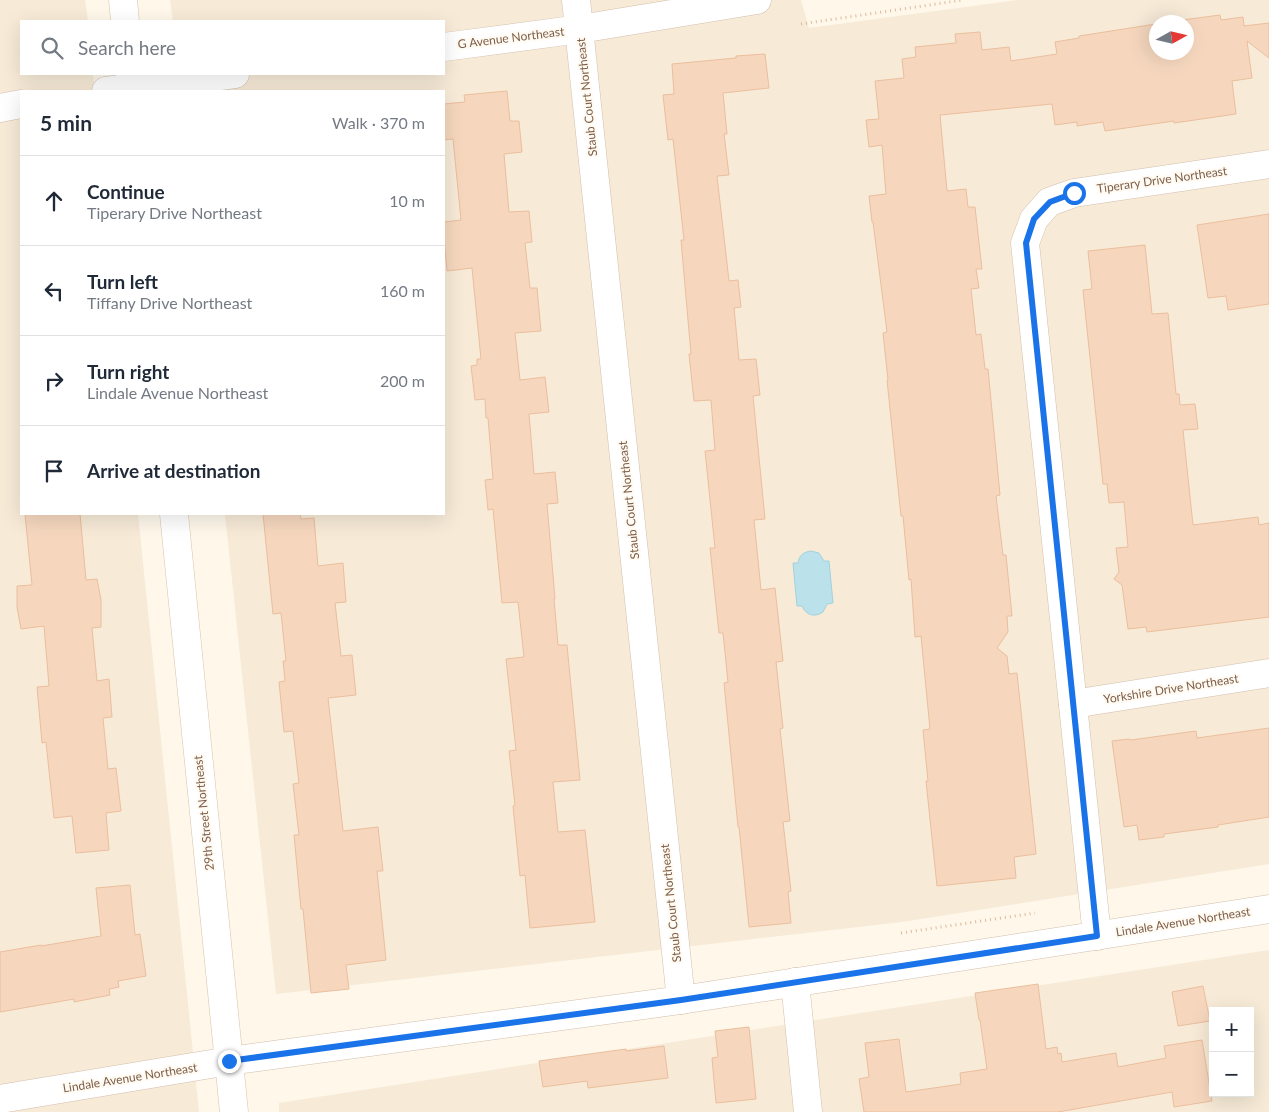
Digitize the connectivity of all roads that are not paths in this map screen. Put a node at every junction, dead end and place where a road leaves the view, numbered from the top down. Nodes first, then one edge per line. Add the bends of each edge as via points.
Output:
1 (123, 0) edge
2 (576, 0) edge
3 (757, 0) edge
4 (125, 20) edge
5 (580, 29) junction
6 (445, 47) edge
7 (227, 75) edge
8 (125, 86) edge
9 (20, 104) edge
10 (0, 108) edge
11 (1269, 164) edge
12 (174, 515) edge
13 (1269, 673) edge
14 (1074, 704) junction
15 (1269, 909) edge
16 (1097, 936) junction
17 (795, 982) junction
18 (681, 1000) junction
19 (229, 1061) junction
20 (0, 1099) edge
21 (234, 1112) edge
22 (808, 1112) edge

1 - 4 street
2 - 5 street, Staub Court Northeast
3 - 5 street, G Avenue Northeast
5 - 6 street, G Avenue Northeast
5 - 18 street, Staub Court Northeast
7 - 8 street
9 - 10 street
11 - 14 street, Tiperary Drive Northeast via 1074,193 1050,202 1034,219 1026,243
12 - 19 street, 29th Street Northeast
13 - 14 street, Yorkshire Drive Northeast
14 - 16 street
15 - 16 street, Lindale Avenue Northeast
16 - 17 street, Lindale Avenue Northeast
17 - 18 street, Lindale Avenue Northeast
17 - 22 street
18 - 19 street, Lindale Avenue Northeast
19 - 20 street, Lindale Avenue Northeast
19 - 21 street, 29th Street Northeast

